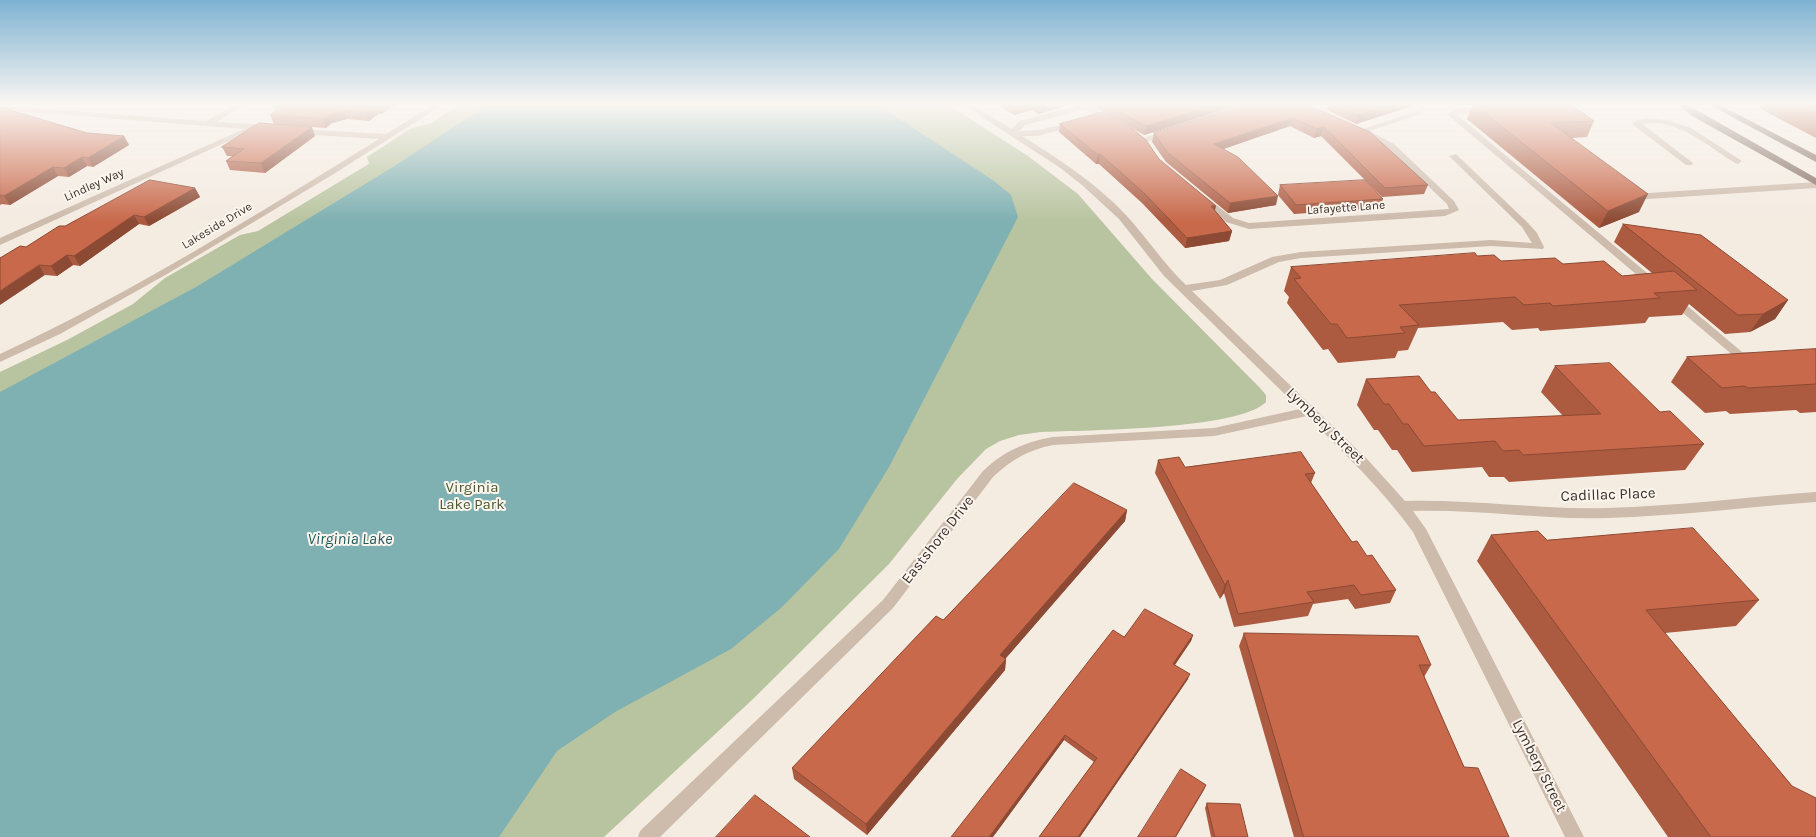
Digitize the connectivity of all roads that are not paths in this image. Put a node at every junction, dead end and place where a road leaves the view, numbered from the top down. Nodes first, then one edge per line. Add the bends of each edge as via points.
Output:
1 (219, 143) edge
2 (378, 143) edge
3 (1027, 143) edge
4 (1385, 143) edge
5 (1486, 143) edge
6 (1662, 143) edge
7 (1710, 143) edge
8 (1747, 143) edge
9 (1786, 143) edge
10 (1453, 156) dead end
11 (1816, 159) edge
12 (1738, 161) dead end
13 (1689, 163) dead end
14 (1816, 183) edge
15 (1197, 194) edge
16 (1633, 197) edge
17 (0, 242) edge
18 (1183, 289) junction
19 (1764, 356) edge
20 (0, 358) edge
21 (1309, 411) junction
22 (1816, 497) edge
23 (1402, 506) junction
24 (647, 837) edge
25 (1575, 837) edge

1 - 17 street, Lindley Way
2 - 20 street, Lakeside Drive via 122,296
3 - 18 street, Lymbery Street via 1085,183 1122,217
4 - 15 street, Lafayette Lane via 1451,203 1454,210 1436,214 1239,226
5 - 19 street via 1740,355
6 - 13 street
7 - 12 street
8 - 14 main road
9 - 11 main road
10 - 18 street via 1532,232 1539,247 1491,243 1301,255 1276,259 1223,283
14 - 16 street
18 - 21 street, Lymbery Street
21 - 23 street, Lymbery Street
21 - 24 street, Eastshore Drive via 1214,432 1053,441 1015,452 988,474 888,604
22 - 23 street, Cadillac Place via 1600,513
23 - 25 street, Lymbery Street via 1419,529

